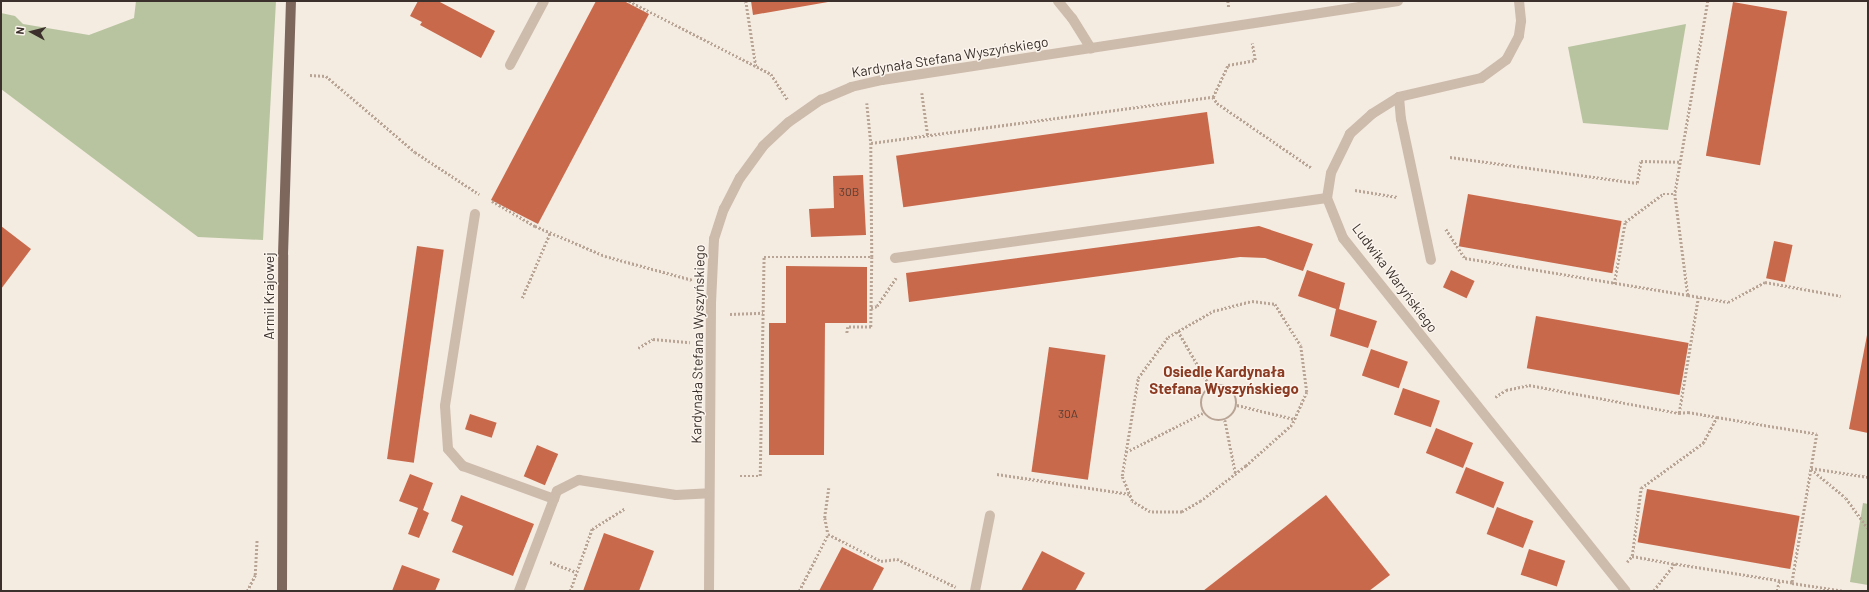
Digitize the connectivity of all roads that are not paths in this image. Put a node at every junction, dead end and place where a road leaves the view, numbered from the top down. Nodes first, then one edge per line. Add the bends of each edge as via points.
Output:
1 (291, 1) edge
2 (544, 1) edge
3 (1058, 1) edge
4 (1398, 1) edge
5 (1519, 1) edge
6 (1091, 48) junction
7 (510, 65) dead end
8 (1399, 97) junction
9 (1327, 198) junction
10 (475, 214) dead end
11 (895, 258) dead end
12 (1431, 260) dead end
13 (709, 493) junction
14 (554, 500) junction
15 (990, 515) dead end
16 (282, 591) edge
17 (519, 591) edge
18 (709, 591) edge
19 (975, 591) edge
20 (1626, 591) edge

1 - 16 main road, Armii Krajowej via 283,255
2 - 7 street
3 - 6 street
4 - 6 street, Kardynała Stefana Wyszyńskiego
5 - 8 street via 1522,21 1519,36 1506,60 1481,78
6 - 13 street, Kardynała Stefana Wyszyńskiego via 851,87 814,104 763,146 740,178 724,209 714,239
8 - 9 street via 1372,114 1350,134 1331,173
8 - 12 street via 1401,119
9 - 11 street
9 - 20 street, Ludwika Waryńskiego via 1348,244
10 - 14 street via 445,406 448,449 463,466
13 - 14 street via 676,495 579,480 557,492
13 - 18 street, Kardynała Stefana Wyszyńskiego
14 - 17 street
15 - 19 street

